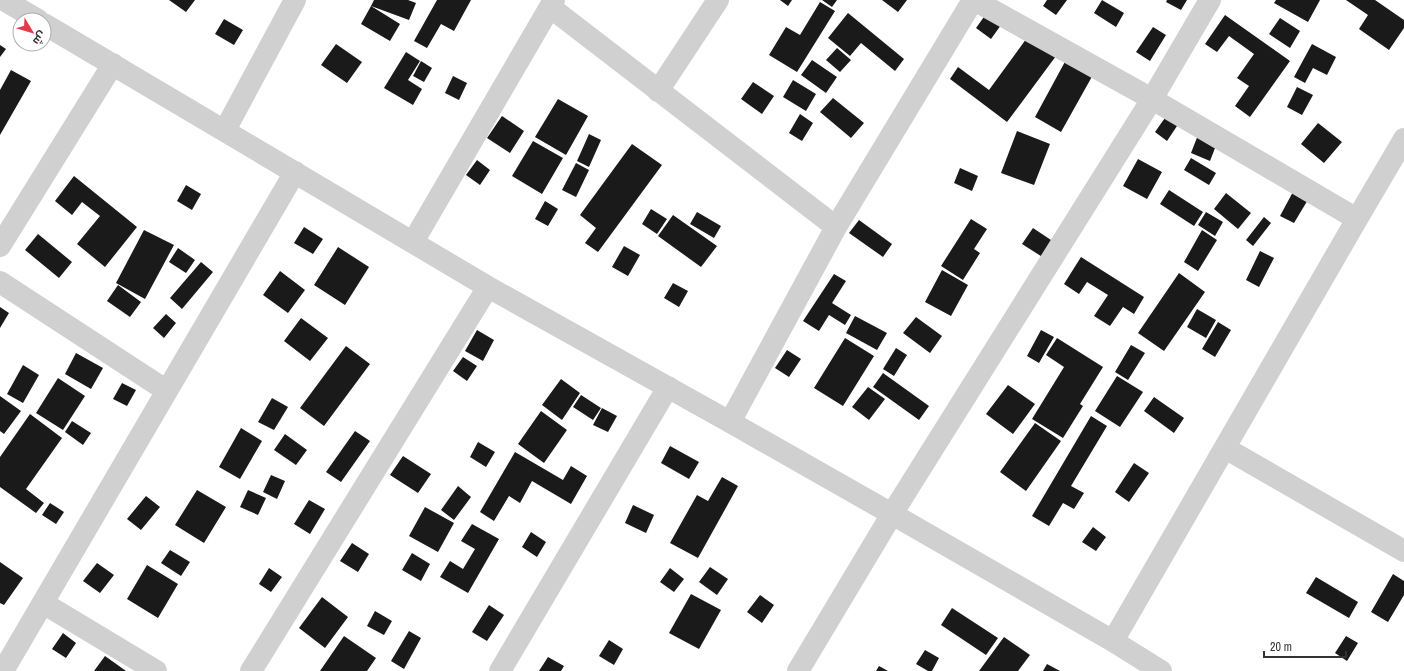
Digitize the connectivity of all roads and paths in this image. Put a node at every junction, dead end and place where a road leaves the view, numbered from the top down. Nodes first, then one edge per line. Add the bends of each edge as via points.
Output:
1 (4, 0) edge
2 (295, 0) edge
3 (718, 0) edge
4 (973, 0) edge
5 (1210, 0) edge
6 (552, 3) edge
7 (24, 12) edge
8 (52, 29) edge
9 (113, 64) junction
10 (658, 91) junction
11 (1152, 99) junction
12 (225, 130) junction
13 (1404, 139) edge
14 (295, 172) junction
15 (1357, 219) junction
16 (836, 227) junction
17 (412, 242) junction
18 (0, 246) edge
19 (0, 282) edge
20 (488, 287) junction
21 (668, 387) junction
22 (167, 391) junction
23 (730, 422) junction
24 (1225, 448) junction
25 (892, 514) junction
26 (1404, 551) edge
27 (43, 603) junction
28 (1113, 641) junction
29 (3, 671) edge
30 (156, 671) edge
31 (251, 671) edge
32 (500, 671) edge
33 (798, 671) edge
34 (1161, 671) edge

1 - 7 street
2 - 12 street
3 - 10 street
4 - 11 street
4 - 16 street
5 - 11 street
6 - 10 street
6 - 17 street
8 - 9 street
9 - 12 street
9 - 18 street
10 - 16 street
11 - 15 street
11 - 25 street
12 - 14 street
13 - 15 street
14 - 17 street
14 - 22 street
15 - 24 street
16 - 23 street
17 - 20 street
19 - 22 street
20 - 21 street
20 - 31 street
21 - 23 street
21 - 32 street
22 - 27 street
23 - 25 street
24 - 26 street
24 - 28 street
25 - 28 street
25 - 33 street
27 - 29 street
27 - 30 street
28 - 34 street

